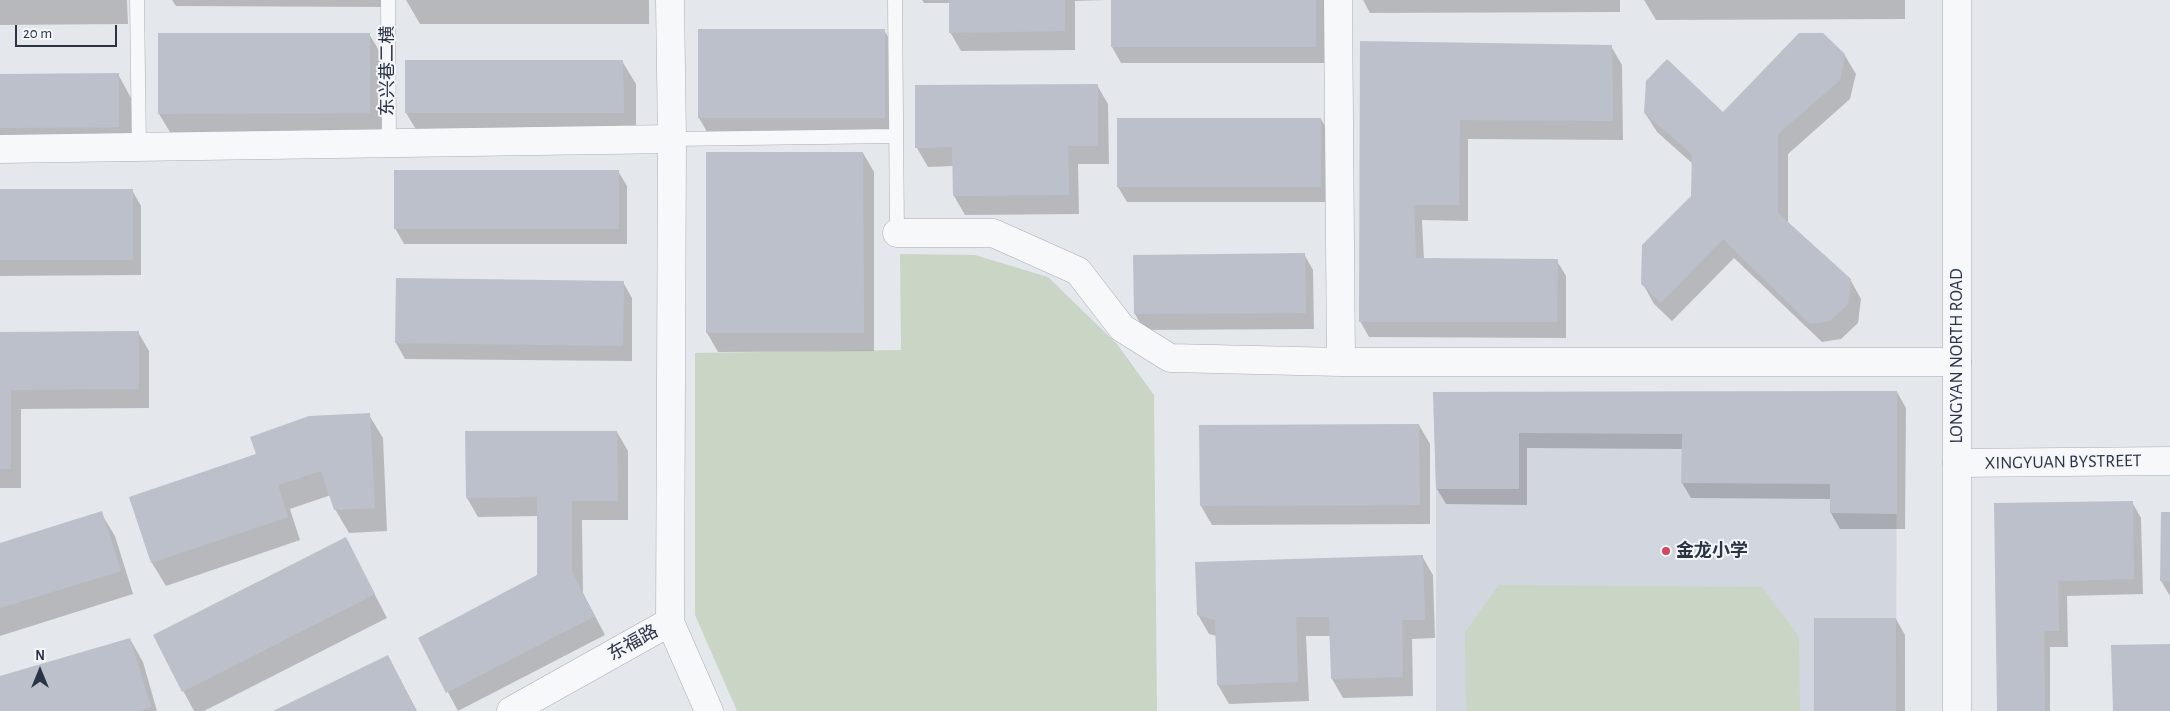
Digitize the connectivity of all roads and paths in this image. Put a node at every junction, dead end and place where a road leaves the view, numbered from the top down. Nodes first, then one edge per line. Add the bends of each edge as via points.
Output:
1 (137, 0) edge
2 (388, 0) edge
3 (670, 0) edge
4 (895, 0) edge
5 (1338, 0) edge
6 (1957, 0) edge
7 (896, 136) junction
8 (672, 139) junction
9 (389, 143) junction
10 (138, 147) junction
11 (0, 149) edge
12 (897, 233) joint
13 (1341, 362) junction
14 (1957, 362) junction
15 (2170, 461) edge
16 (1957, 463) junction
17 (670, 622) junction
18 (510, 711) edge
19 (709, 711) edge
20 (1956, 711) edge

1 - 10 lane
2 - 9 lane, 东兴巷二横
3 - 8 street
4 - 7 lane
5 - 13 street
6 - 14 street, LONGYAN NORTH ROAD
7 - 8 lane
7 - 12 lane
8 - 9 street
8 - 17 street
9 - 10 street
10 - 11 street
12 - 13 street via 992,233 1078,271 1122,328 1170,358
13 - 14 street
14 - 16 street, LONGYAN NORTH ROAD
15 - 16 street, XINGYUAN BYSTREET
16 - 20 street, LONGYAN NORTH ROAD
17 - 18 street, 东福路
17 - 19 street, 东福路

